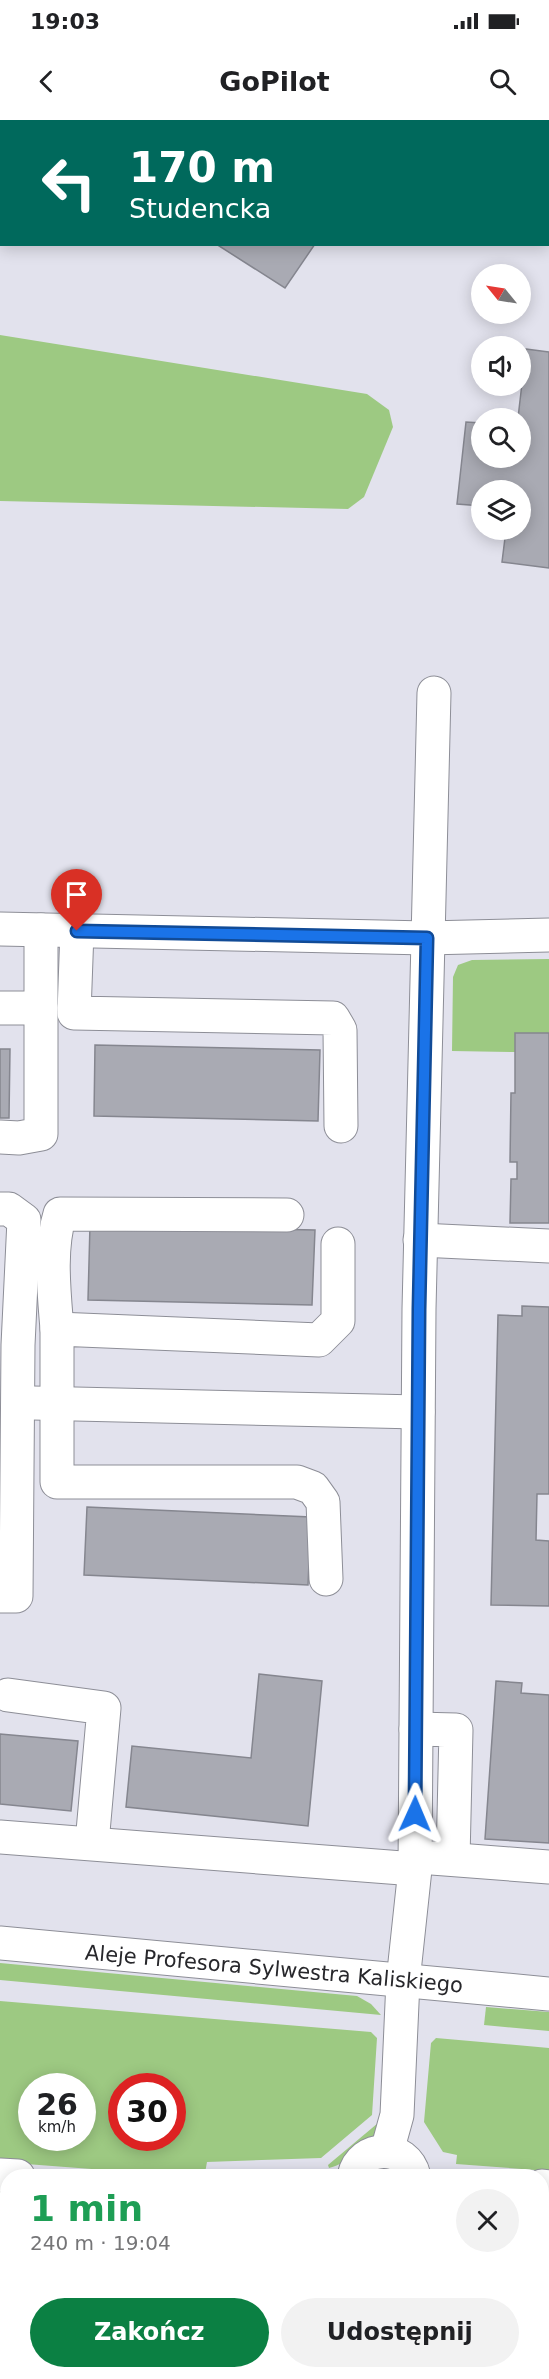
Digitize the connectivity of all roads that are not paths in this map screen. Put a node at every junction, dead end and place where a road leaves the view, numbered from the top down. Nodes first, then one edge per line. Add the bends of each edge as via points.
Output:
1 (434, 693) dead end
2 (0, 929) edge
3 (41, 930) junction
4 (77, 931) junction
5 (549, 935) edge
6 (427, 938) junction
7 (0, 1008) edge
8 (41, 1008) junction
9 (341, 1126) dead end
10 (0, 1137) edge
11 (0, 1209) edge
12 (287, 1215) dead end
13 (420, 1240) junction
14 (338, 1244) dead end
15 (549, 1246) edge
16 (9, 1327) edge
17 (57, 1329) junction
18 (9, 1402) edge
19 (56, 1404) junction
20 (418, 1412) junction
21 (9, 1480) edge
22 (326, 1579) dead end
23 (0, 1596) edge
24 (8, 1695) dead end
25 (416, 1729) junction
26 (0, 1837) edge
27 (92, 1843) junction
28 (453, 1859) junction
29 (415, 1863) junction
30 (549, 1867) edge
31 (0, 1943) edge
32 (403, 1981) junction
33 (549, 1994) edge
34 (387, 2151) junction
35 (357, 2169) edge
36 (411, 2169) edge

1 - 6 street
2 - 3 street
3 - 4 street
3 - 8 street
4 - 6 street
4 - 9 street via 74,1013 333,1018 340,1029
5 - 6 street
6 - 13 street
7 - 8 street
8 - 10 street via 41,1134
11 - 16 street via 9,1209 24,1220
12 - 17 street via 60,1214 54,1295
13 - 15 street
13 - 20 street
14 - 17 street via 338,1322 319,1340
16 - 18 street
17 - 19 street
18 - 19 street
18 - 21 street
19 - 20 street
19 - 22 street via 57,1482 297,1482 313,1488 324,1502
20 - 25 street
21 - 23 street via 16,1596
24 - 27 street via 104,1708
25 - 28 street via 456,1730
25 - 29 street
26 - 27 street
27 - 29 street
28 - 29 street
28 - 30 street
29 - 32 street
31 - 32 street, Aleje Profesora Sylwestra Kaliskiego
32 - 33 street, Aleje Profesora Sylwestra Kaliskiego
32 - 34 street via 397,2115
34 - 35 street via 368,2155
34 - 36 street via 403,2157

